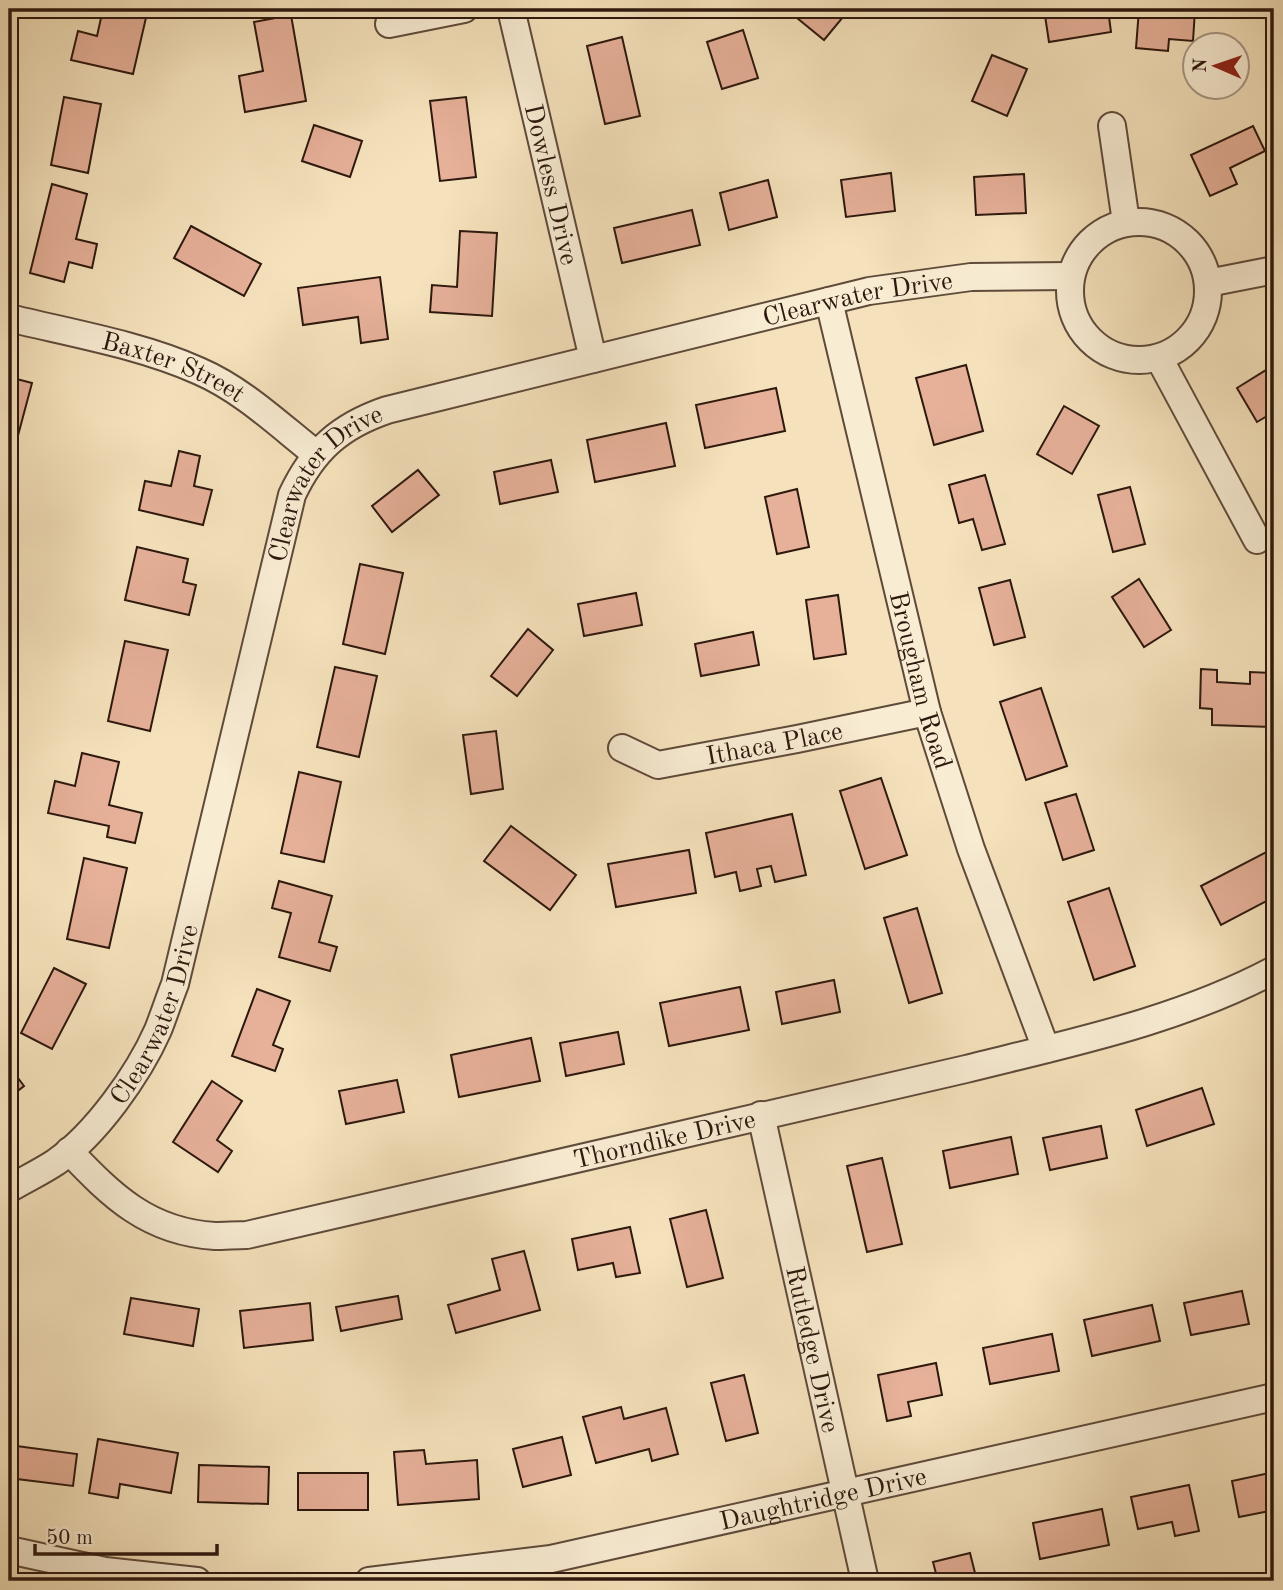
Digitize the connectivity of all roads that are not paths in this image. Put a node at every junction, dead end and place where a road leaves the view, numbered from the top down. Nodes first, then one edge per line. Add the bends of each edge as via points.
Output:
1 (464, 9) edge
2 (510, 9) edge
3 (389, 24) dead end
4 (1112, 125) dead end
5 (1126, 222) junction
6 (1274, 270) edge
7 (1070, 276) junction
8 (1208, 284) junction
9 (829, 301) junction
10 (9, 318) edge
11 (1159, 358) junction
12 (593, 359) junction
13 (316, 454) junction
14 (1257, 540) dead end
15 (927, 712) junction
16 (622, 748) dead end
17 (1274, 970) edge
18 (1046, 1049) junction
19 (761, 1115) junction
20 (69, 1151) junction
21 (9, 1189) edge
22 (1274, 1397) edge
23 (844, 1493) junction
24 (9, 1550) edge
25 (197, 1581) edge
26 (369, 1581) edge
27 (864, 1581) edge

1 - 3 street
2 - 12 street, Dowless Drive
4 - 5 street
5 - 7 street via 1090,241
5 - 8 street via 1143,221 1174,230 1197,253
6 - 8 street
7 - 9 street, Clearwater Drive via 971,277
7 - 11 street via 1069,300 1077,323 1091,342 1111,355 1135,361
8 - 11 street via 1208,300 1196,330 1180,347
9 - 12 street, Clearwater Drive
9 - 15 street, Brougham Road
10 - 13 street, Baxter Street via 154,354 201,372 244,397
11 - 14 street
12 - 13 street, Clearwater Drive via 387,410 352,424
13 - 20 street, Clearwater Drive via 292,495 174,984 134,1075
15 - 16 street, Ithaca Place via 658,765
15 - 18 street, Brougham Road via 971,849
17 - 18 street, Thorndike Drive via 1217,998 1152,1021
18 - 19 street, Thorndike Drive
19 - 20 street, Thorndike Drive via 247,1235 214,1236 150,1219 121,1202
19 - 23 street, Rutledge Drive
20 - 21 street, Clearwater Drive
22 - 23 street, Daughtridge Drive
23 - 26 street, Daughtridge Drive via 551,1559
23 - 27 street, Rutledge Drive
24 - 25 street via 105,1571

